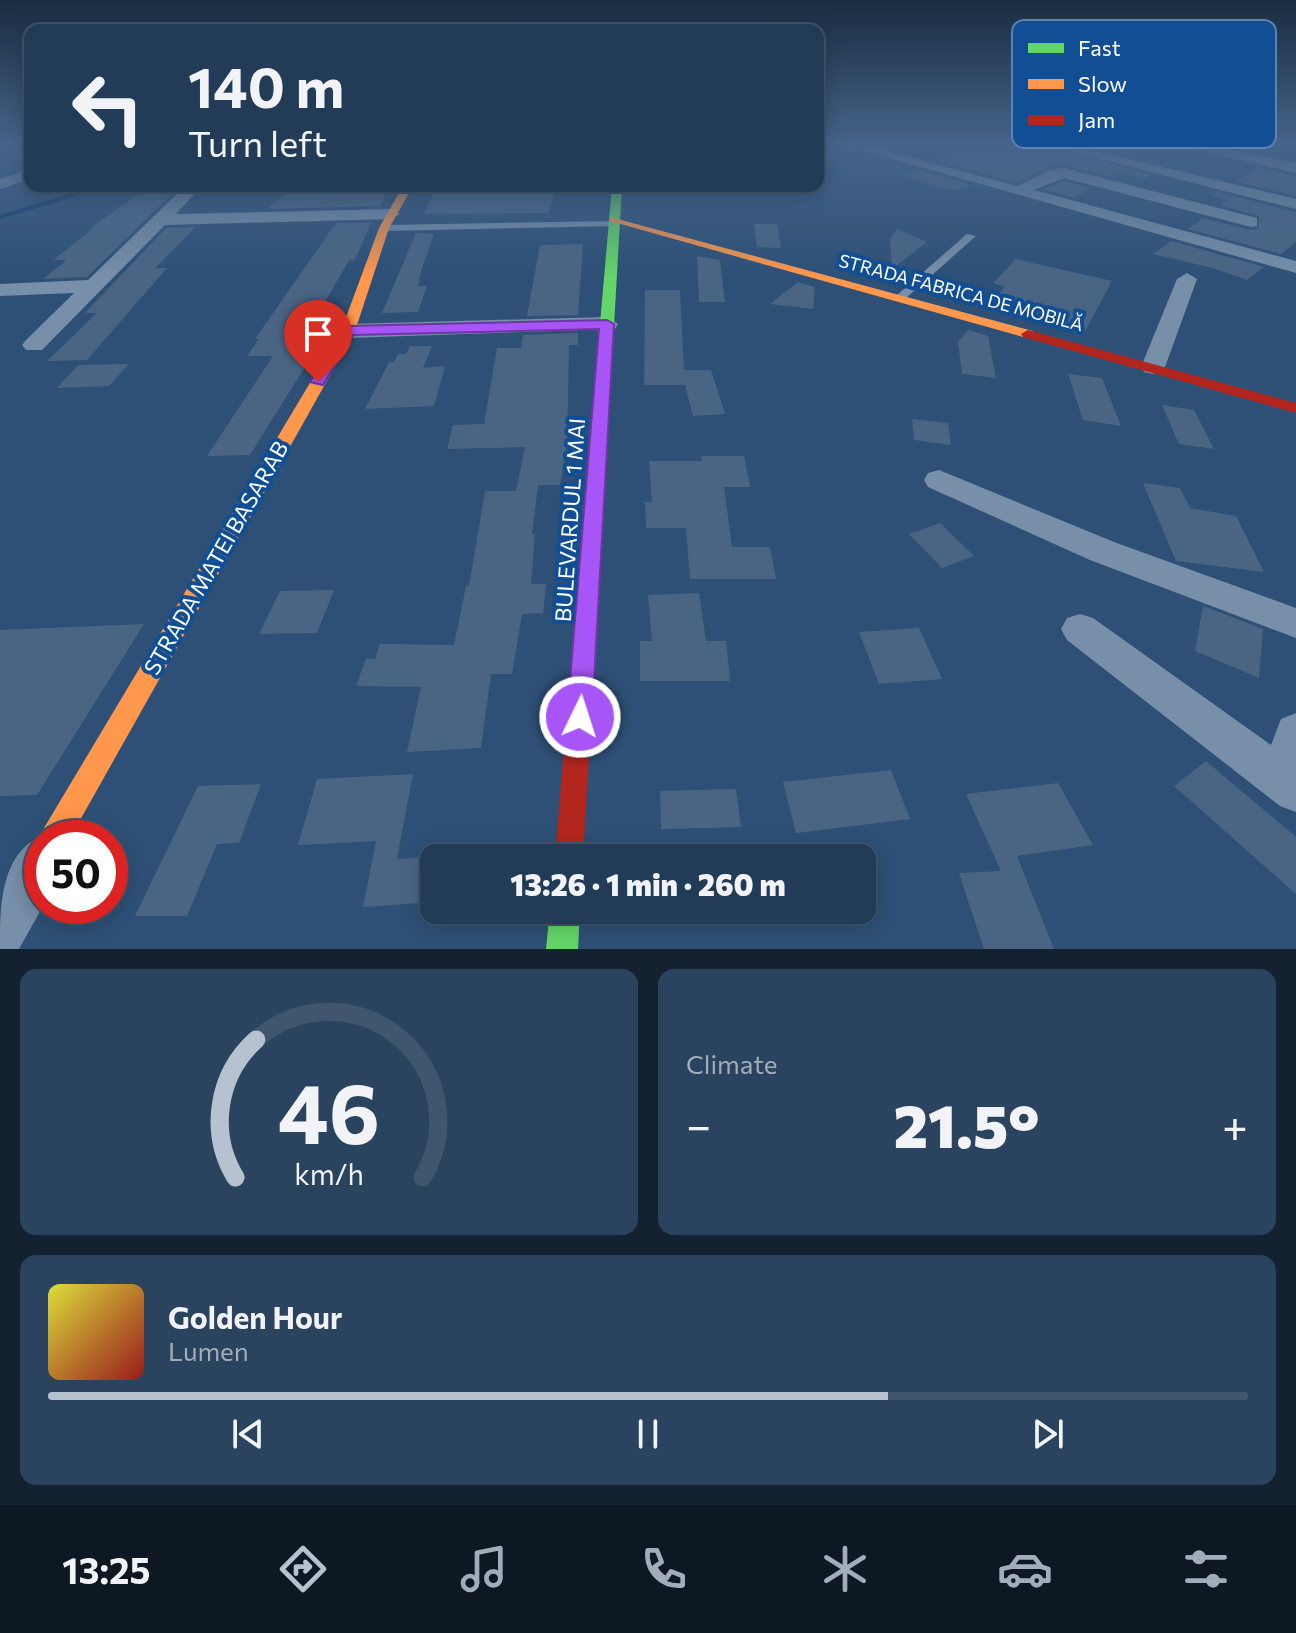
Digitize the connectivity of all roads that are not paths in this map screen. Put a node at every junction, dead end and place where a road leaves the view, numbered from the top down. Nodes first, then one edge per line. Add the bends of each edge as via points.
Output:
1 (1007, 189) edge
2 (1023, 189) edge
3 (1126, 189) edge
4 (1235, 189) edge
5 (188, 192) edge
6 (405, 192) edge
7 (616, 192) edge
8 (1017, 192) junction
9 (1296, 204) edge
10 (157, 220) junction
11 (388, 221) junction
12 (614, 222) junction
13 (971, 236) dead end
14 (1223, 248) junction
15 (1296, 267) edge
16 (1187, 279) dead end
17 (93, 286) junction
18 (0, 290) edge
19 (901, 297) junction
20 (607, 324) junction
21 (348, 331) junction
22 (34, 345) dead end
23 (1153, 367) junction
24 (1296, 408) edge
25 (939, 480) dead end
26 (1296, 623) edge
27 (1080, 629) dead end
28 (1296, 733) edge
29 (1290, 785) edge
30 (64, 820) edge
31 (570, 844) edge
32 (24, 890) edge
33 (564, 924) edge
34 (0, 932) edge
35 (562, 949) edge

1 - 8 street
2 - 8 street
3 - 14 street via 1251,222
4 - 9 street
5 - 10 street
6 - 11 street, STRADA MATEI BASARAB
7 - 12 street, BULEVARDUL 1 MAI
8 - 14 street
10 - 11 street
10 - 17 street
11 - 12 lane
11 - 21 street, STRADA MATEI BASARAB
12 - 19 street, STRADA FABRICA DE MOBILĂ
12 - 20 street, BULEVARDUL 1 MAI
13 - 19 lane
14 - 15 street
16 - 23 street
17 - 18 street
17 - 22 street
19 - 23 street, STRADA FABRICA DE MOBILĂ
20 - 21 street
20 - 31 street, BULEVARDUL 1 MAI
21 - 30 street, STRADA MATEI BASARAB
23 - 24 street, STRADA FABRICA DE MOBILĂ
25 - 26 street via 1102,551
27 - 29 street
28 - 29 street
32 - 34 street
33 - 35 street

